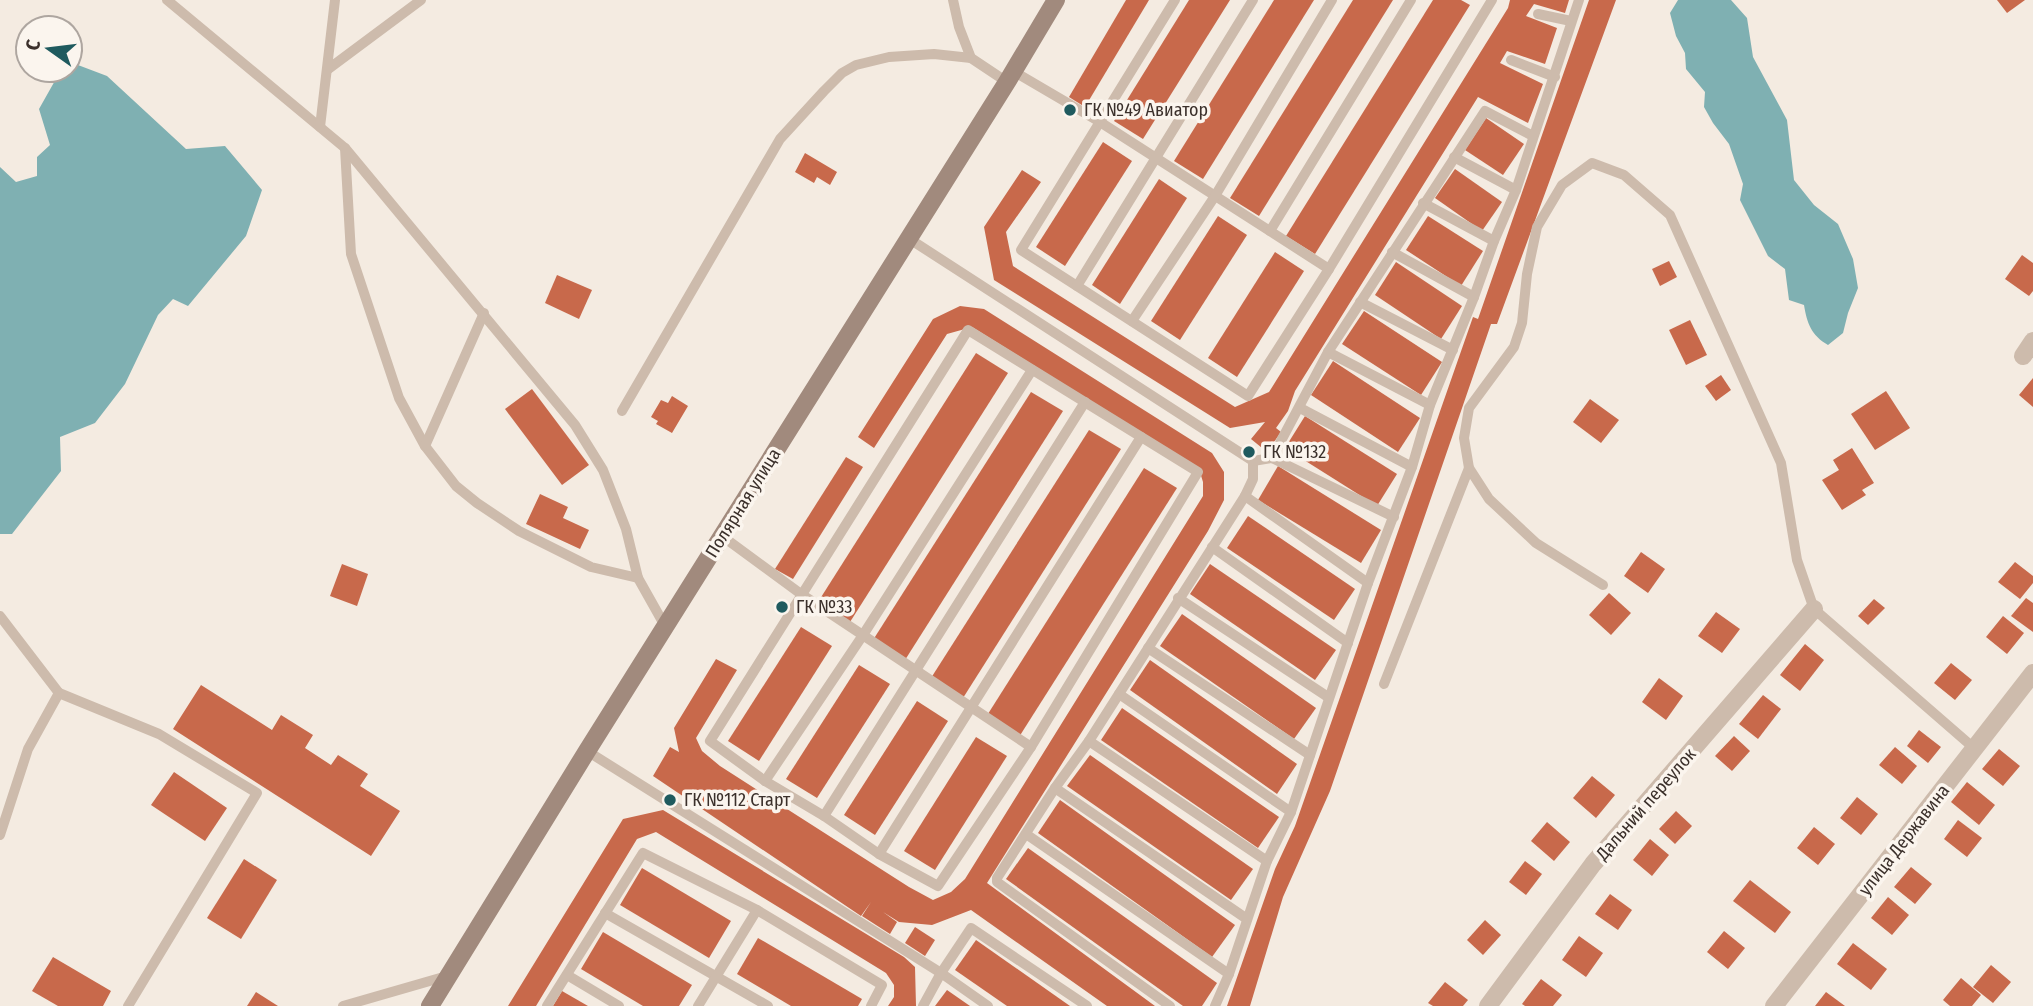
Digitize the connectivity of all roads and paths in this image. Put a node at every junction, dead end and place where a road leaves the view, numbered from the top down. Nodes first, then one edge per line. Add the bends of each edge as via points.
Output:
1 (167, 0) edge
2 (335, 0) edge
3 (421, 0) edge
4 (953, 0) edge
5 (1056, 0) edge
6 (1175, 0) edge
7 (1253, 0) edge
8 (1332, 0) edge
9 (1411, 0) edge
10 (1492, 0) edge
11 (1579, 0) edge
12 (1538, 14) dead end
13 (1571, 21) junction
14 (971, 58) junction
15 (1511, 60) dead end
16 (327, 70) junction
17 (1010, 77) junction
18 (1555, 77) junction
19 (1100, 122) junction
20 (320, 127) junction
21 (1532, 136) junction
22 (345, 148) junction
23 (1454, 157) junction
24 (1156, 158) junction
25 (1516, 190) junction
26 (1215, 196) junction
27 (1423, 203) junction
28 (1270, 231) junction
29 (908, 238) junction
30 (1494, 241) junction
31 (1392, 252) junction
32 (1329, 269) junction
33 (1077, 286) junction
34 (1474, 297) junction
35 (1360, 302) junction
36 (484, 313) junction
37 (1132, 321) junction
38 (2033, 341) edge
39 (1453, 350) junction
40 (1328, 352) junction
41 (2023, 356) dead end
42 (1032, 370) junction
43 (1085, 402) junction
44 (1430, 405) junction
45 (1300, 408) junction
46 (622, 411) dead end
47 (1141, 437) junction
48 (425, 446) junction
49 (1272, 458) junction
50 (1253, 461) junction
51 (1412, 467) junction
52 (1469, 468) junction
53 (1245, 496) junction
54 (1394, 517) junction
55 (722, 536) junction
56 (1212, 547) junction
57 (638, 578) junction
58 (1368, 583) junction
59 (1603, 585) dead end
60 (801, 594) junction
61 (1178, 598) junction
62 (1814, 609) junction
63 (0, 616) edge
64 (665, 626) junction
65 (863, 635) junction
66 (1348, 643) junction
67 (1148, 648) junction
68 (916, 670) junction
69 (2033, 673) edge
70 (1384, 684) dead end
71 (59, 693) junction
72 (1119, 694) junction
73 (1328, 697) junction
74 (971, 707) junction
75 (1089, 741) junction
76 (1031, 747) junction
77 (1975, 749) junction
78 (587, 751) junction
79 (1310, 755) junction
80 (765, 781) junction
81 (1055, 788) junction
82 (1291, 812) junction
83 (824, 816) junction
84 (1026, 834) junction
85 (0, 835) edge
86 (880, 854) junction
87 (1268, 861) junction
88 (757, 910) junction
89 (605, 913) junction
90 (1247, 919) junction
91 (941, 973) junction
92 (1229, 974) junction
93 (450, 975) junction
94 (567, 975) junction
95 (715, 978) junction
96 (128, 1006) edge
97 (343, 1006) edge
98 (430, 1006) edge
99 (547, 1006) edge
100 (619, 1006) edge
101 (698, 1006) edge
102 (768, 1006) edge
103 (871, 1006) edge
104 (923, 1006) edge
105 (988, 1006) edge
106 (1087, 1006) edge
107 (1170, 1006) edge
108 (1215, 1006) edge
109 (1488, 1006) edge
110 (1774, 1006) edge

1 - 20 lane
2 - 16 lane
3 - 16 lane
4 - 14 lane
5 - 17 main road, Полярная улица
6 - 19 lane
7 - 24 lane
8 - 26 lane
9 - 28 lane
10 - 32 lane
11 - 13 lane
12 - 13 lane
13 - 18 lane
14 - 17 lane
14 - 46 lane via 934,54 889,57 856,65 824,90 780,139
15 - 18 lane
16 - 20 lane
17 - 19 lane
17 - 29 main road, Полярная улица
18 - 21 lane
19 - 24 lane
19 - 33 lane via 1021,250
20 - 22 lane
21 - 23 lane via 1485,111
21 - 25 lane
22 - 36 lane
22 - 48 lane via 351,254 399,398
23 - 25 lane
23 - 27 lane
24 - 26 lane
24 - 33 lane
25 - 30 lane
26 - 28 lane
26 - 37 lane
27 - 30 lane
27 - 31 lane
28 - 32 lane
29 - 50 lane
29 - 55 main road, Полярная улица
30 - 34 lane
31 - 34 lane
31 - 35 lane
32 - 37 lane via 1248,396
33 - 37 lane
34 - 39 lane
35 - 39 lane
35 - 40 lane
36 - 48 lane
36 - 57 lane via 575,425 603,470 626,529
38 - 41 street
39 - 44 lane
40 - 44 lane
40 - 45 lane
42 - 43 lane
42 - 60 lane via 968,330
42 - 65 lane
43 - 47 lane
43 - 68 lane
44 - 51 lane
45 - 49 lane
45 - 51 lane
47 - 74 lane
47 - 76 lane via 1198,472
48 - 57 lane via 456,486 519,531 591,567
49 - 50 lane
49 - 54 lane
50 - 53 lane
51 - 54 lane
52 - 59 lane via 1489,499 1536,543
52 - 62 lane via 1464,438 1469,408 1514,347 1537,228 1562,186 1592,163 1624,175 1670,215 1781,463 1797,560
52 - 70 lane
53 - 56 lane
53 - 58 lane
54 - 58 lane
55 - 60 lane
55 - 64 main road, Полярная улица
56 - 61 lane
56 - 66 lane
57 - 64 lane
58 - 66 lane
60 - 65 lane
60 - 80 lane via 710,741
61 - 67 lane
61 - 73 lane
62 - 77 lane
62 - 109 street, Дальний переулок via 1593,864
63 - 71 lane
64 - 78 main road, Полярная улица
65 - 68 lane
65 - 80 lane
66 - 73 lane
67 - 72 lane
67 - 79 lane
68 - 74 lane
68 - 83 lane
69 - 77 street, улица Державина
71 - 85 lane via 27,749
71 - 96 lane via 159,734 257,793
72 - 75 lane
72 - 82 lane
73 - 79 lane
74 - 76 lane
74 - 86 lane
75 - 81 lane
75 - 87 lane
76 - 86 lane via 938,886
77 - 110 street, улица Державина
78 - 91 lane
78 - 93 main road, Полярная улица
79 - 82 lane
80 - 83 lane
81 - 84 lane
81 - 90 lane
82 - 87 lane
83 - 86 lane
84 - 92 lane
84 - 107 lane via 997,883
87 - 90 lane
88 - 89 lane via 643,853
88 - 95 lane
88 - 103 lane via 882,985
89 - 94 lane
89 - 95 lane
90 - 92 lane
91 - 104 lane
91 - 105 lane
91 - 106 lane via 971,928
92 - 108 lane
93 - 97 lane
93 - 98 main road, Полярная улица
94 - 99 lane
94 - 100 lane
95 - 101 lane
95 - 102 lane

